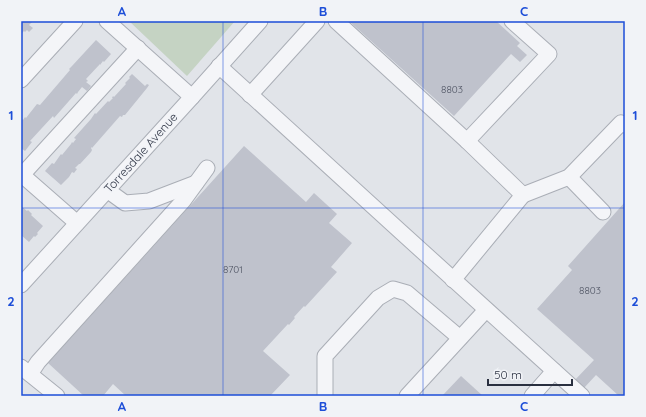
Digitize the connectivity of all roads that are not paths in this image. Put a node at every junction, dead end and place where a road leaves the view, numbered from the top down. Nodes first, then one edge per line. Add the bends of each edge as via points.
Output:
1 (75, 21) edge
2 (107, 21) edge
3 (260, 21) edge
4 (317, 21) edge
5 (336, 21) edge
6 (512, 21) edge
7 (138, 48) junction
8 (219, 66) junction
9 (21, 80) edge
10 (250, 95) junction
11 (192, 97) junction
12 (625, 125) edge
13 (468, 141) junction
14 (207, 168) dead end
15 (22, 174) edge
16 (569, 177) junction
17 (196, 183) junction
18 (107, 190) junction
19 (523, 195) junction
20 (603, 212) dead end
21 (77, 223) junction
22 (453, 280) junction
23 (22, 283) edge
24 (486, 310) junction
25 (460, 338) junction
26 (26, 371) edge
27 (554, 371) junction
28 (57, 396) edge
29 (325, 396) edge
30 (407, 396) edge
31 (532, 396) edge
32 (582, 396) edge

1 - 9 street
2 - 7 street
3 - 8 street, Torresdale Avenue
4 - 10 street
5 - 13 street
6 - 13 street via 549,54
7 - 11 street
7 - 15 street
8 - 10 street
8 - 11 street, Torresdale Avenue
10 - 22 street
11 - 18 street, Torresdale Avenue
12 - 16 street via 621,123
13 - 19 street
14 - 17 street
15 - 21 street
16 - 19 street
16 - 20 street
17 - 18 street via 149,201 125,203
17 - 26 street via 183,201 38,362
18 - 21 street, Torresdale Avenue
19 - 22 street
21 - 23 street, Torresdale Avenue
22 - 24 street
24 - 25 street
24 - 27 street
25 - 29 street via 407,293 393,289 378,298 325,356
25 - 30 street
26 - 28 street
27 - 31 street
27 - 32 street

